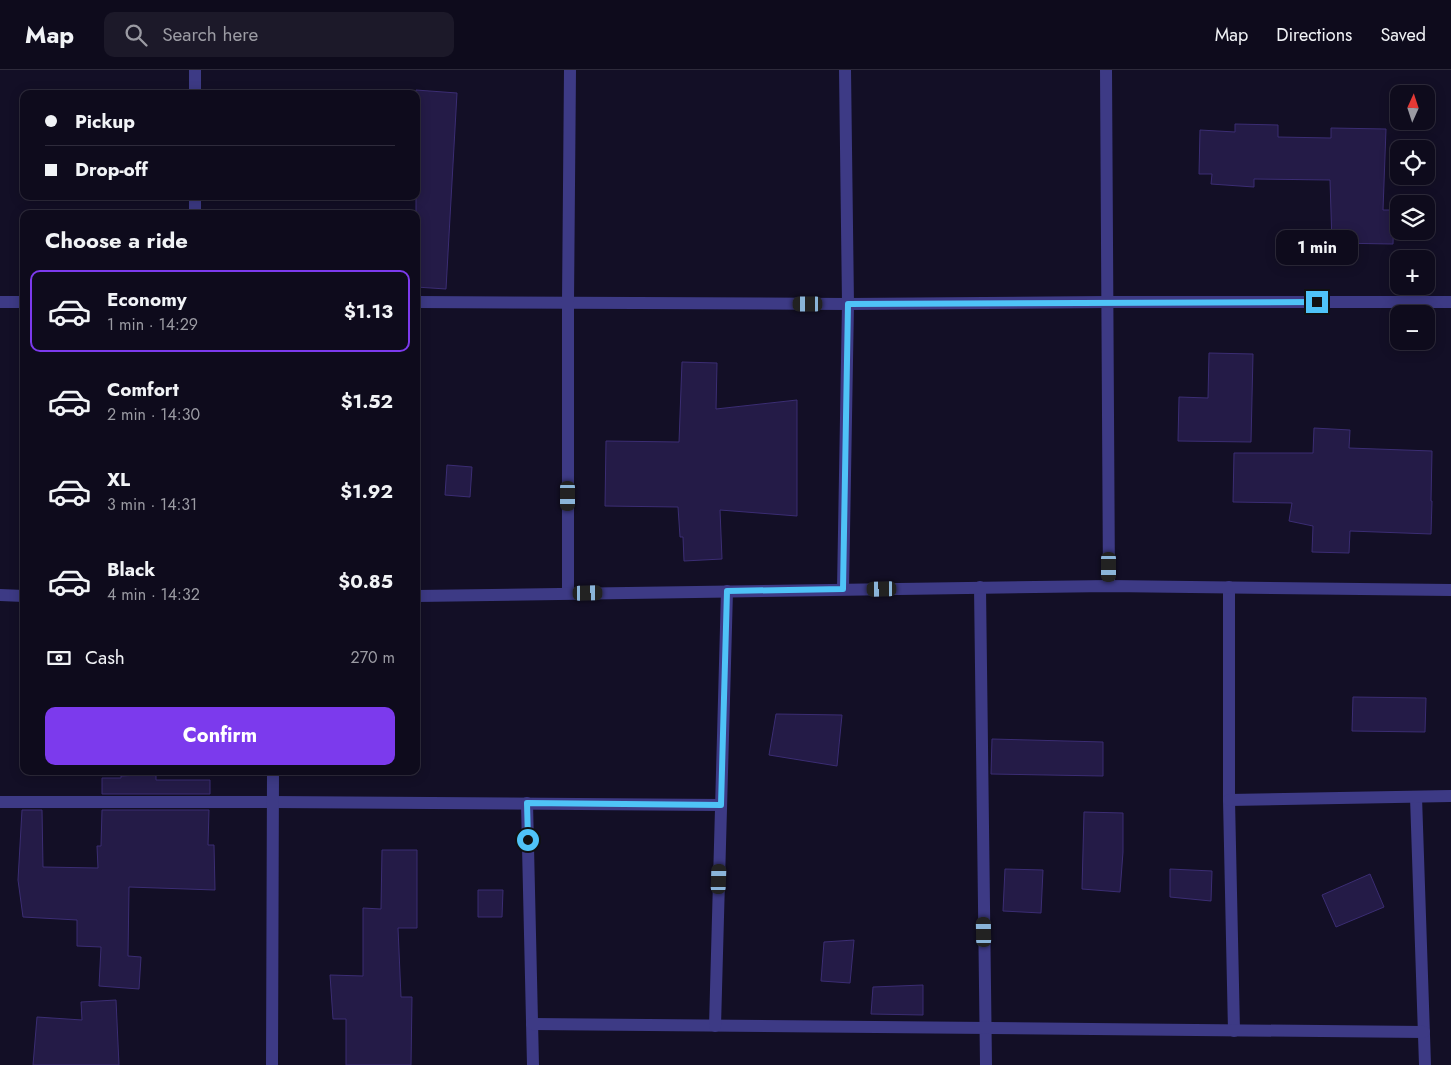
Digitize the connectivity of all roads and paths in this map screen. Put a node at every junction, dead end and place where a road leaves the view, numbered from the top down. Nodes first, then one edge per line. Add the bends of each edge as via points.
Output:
1 (195, 70) edge
2 (570, 70) edge
3 (845, 70) edge
4 (1106, 70) edge
5 (195, 90) edge
6 (0, 302) edge
7 (20, 302) edge
8 (420, 302) edge
9 (568, 302) junction
10 (1107, 302) junction
11 (1451, 302) edge
12 (848, 304) junction
13 (1109, 586) junction
14 (980, 587) junction
15 (1229, 587) junction
16 (843, 589) junction
17 (1451, 590) edge
18 (727, 591) junction
19 (568, 593) junction
20 (0, 595) edge
21 (20, 596) edge
22 (420, 596) edge
23 (272, 775) edge
24 (1451, 796) edge
25 (1416, 797) junction
26 (1229, 800) junction
27 (0, 802) edge
28 (273, 802) junction
29 (527, 803) junction
30 (721, 805) junction
31 (532, 1024) junction
32 (715, 1026) junction
33 (986, 1028) junction
34 (1234, 1030) junction
35 (1424, 1032) junction
36 (272, 1065) edge
37 (533, 1065) edge
38 (986, 1065) edge
39 (1425, 1065) edge

1 - 5 street
2 - 9 street
3 - 12 street
4 - 10 street
6 - 7 street
8 - 9 street
9 - 12 street
9 - 19 street
10 - 11 street
10 - 12 street
10 - 13 street
12 - 16 street
13 - 14 street
13 - 15 street
14 - 16 street
14 - 33 street
15 - 17 street
15 - 26 street
16 - 18 street
18 - 19 street
18 - 30 street
19 - 22 street
20 - 21 street
23 - 28 street
24 - 25 street
25 - 26 street
25 - 35 street
26 - 34 street
27 - 28 street
28 - 29 street
28 - 36 street
29 - 30 street
29 - 31 street
30 - 32 street
31 - 32 street
31 - 37 street
32 - 33 street
33 - 34 street
33 - 38 street
34 - 35 street
35 - 39 street

